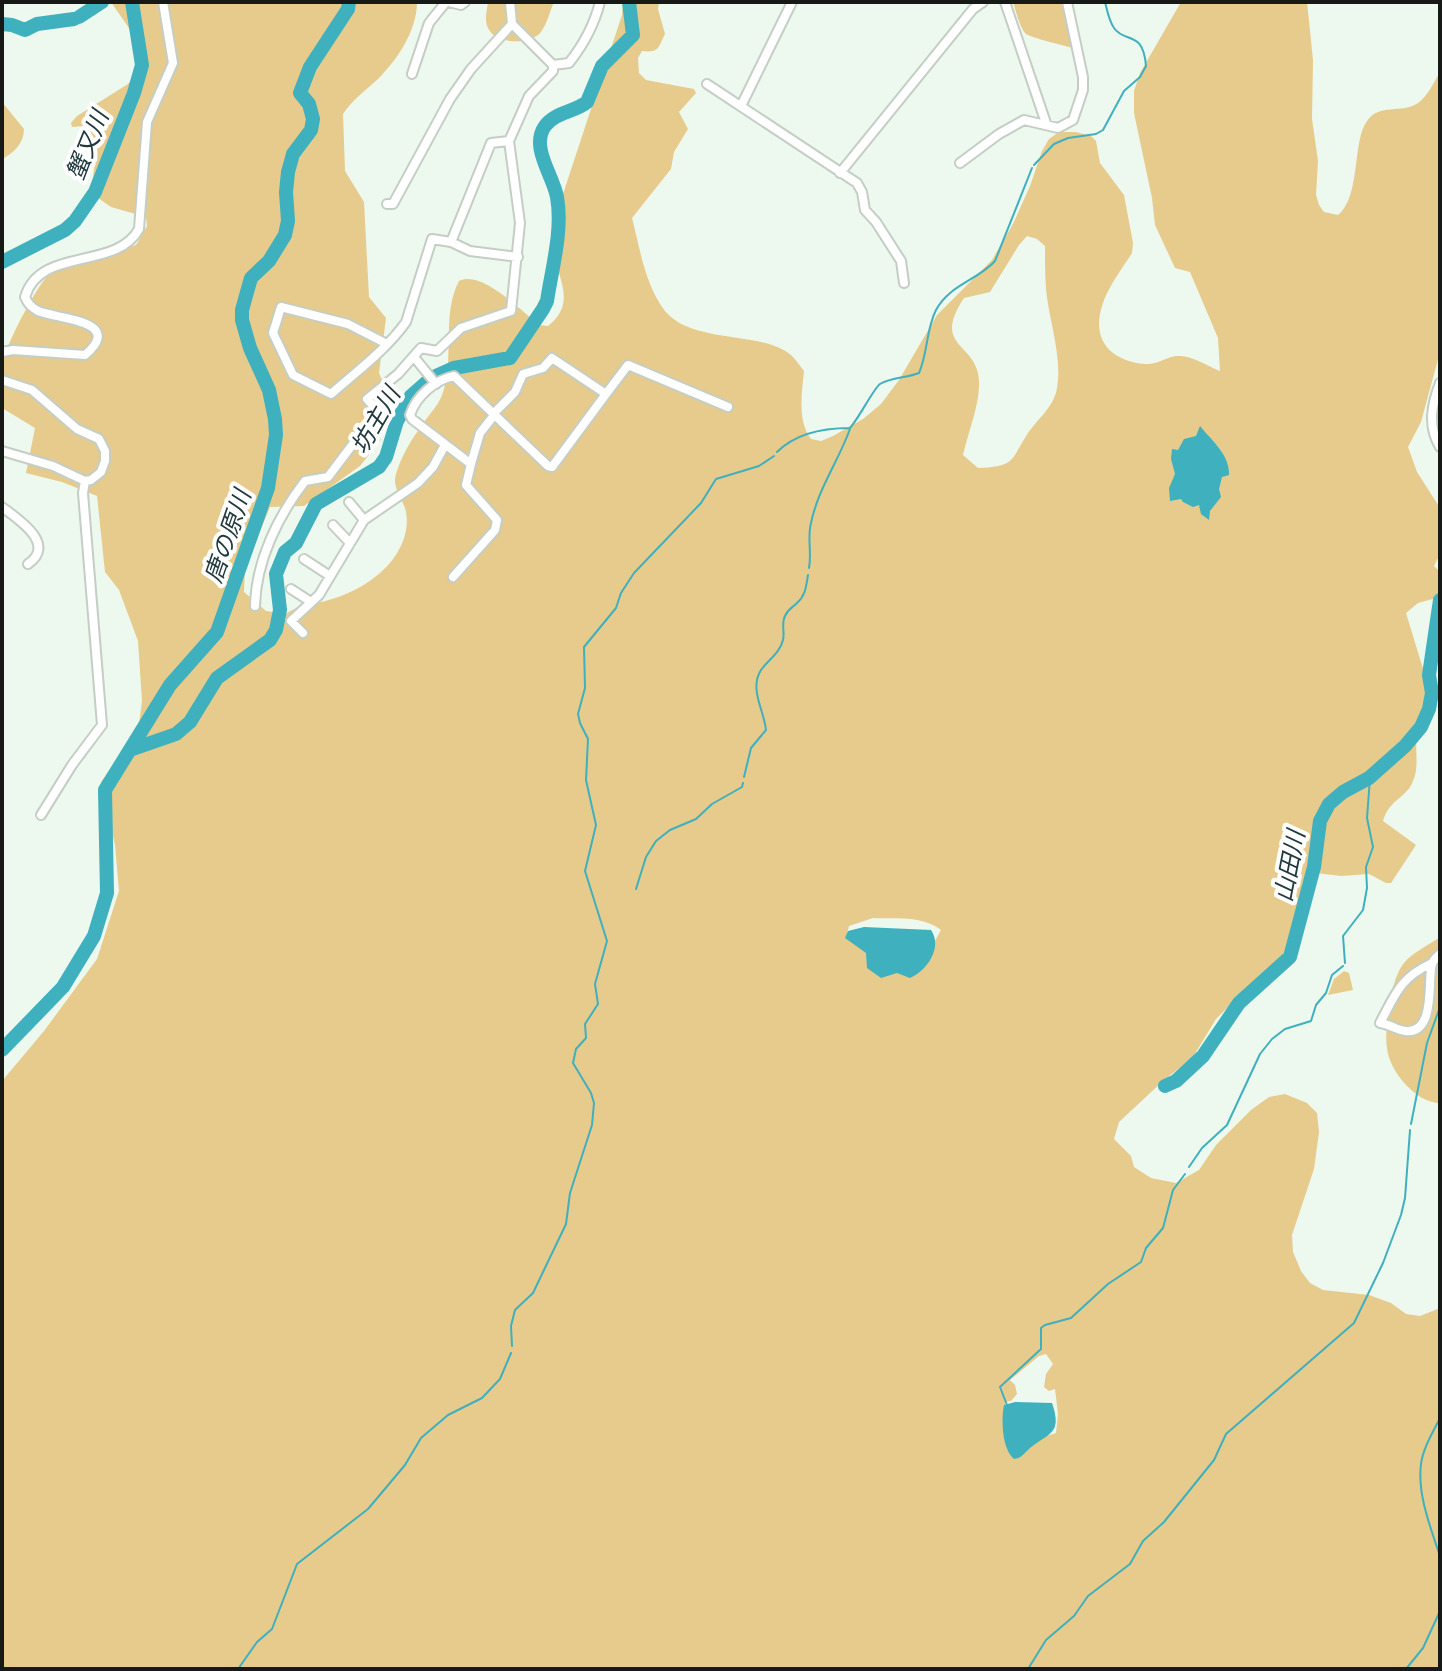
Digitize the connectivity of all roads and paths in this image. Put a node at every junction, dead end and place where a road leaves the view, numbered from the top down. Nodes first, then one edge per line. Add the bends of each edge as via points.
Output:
1 (163, 2) edge
2 (448, 2) edge
3 (465, 2) edge
4 (510, 2) edge
5 (600, 2) edge
6 (792, 2) edge
7 (965, 2) edge
8 (983, 2) edge
9 (1005, 2) edge
10 (1067, 2) edge
11 (973, 9) junction
12 (512, 24) junction
13 (553, 65) junction
14 (412, 74) dead end
15 (707, 84) dead end
16 (741, 106) junction
17 (1046, 123) junction
18 (509, 141) junction
19 (960, 163) dead end
20 (840, 173) junction
21 (387, 204) dead end
22 (451, 242) junction
23 (518, 257) junction
24 (904, 283) dead end
25 (387, 344) junction
26 (2, 352) edge
27 (414, 357) junction
28 (2, 380) edge
29 (1440, 383) edge
30 (436, 384) junction
31 (606, 394) junction
32 (728, 407) dead end
33 (494, 414) junction
34 (445, 445) junction
35 (1440, 447) edge
36 (2, 451) edge
37 (471, 464) junction
38 (85, 481) junction
39 (349, 502) dead end
40 (2, 507) edge
41 (364, 520) junction
42 (333, 525) dead end
43 (350, 543) junction
44 (304, 559) dead end
45 (28, 564) dead end
46 (330, 576) junction
47 (453, 577) dead end
48 (291, 589) dead end
49 (311, 602) junction
50 (255, 606) dead end
51 (303, 633) dead end
52 (41, 815) dead end
53 (1440, 954) edge
54 (1432, 963) junction

1 - 26 street via 173,63 147,122 135,238 123,247 56,265 28,287 25,297 39,311 86,322 96,341 85,355
2 - 3 street
2 - 14 street via 429,23
4 - 12 street
5 - 13 street via 578,52 569,63
6 - 16 street
7 - 11 street
8 - 11 street
9 - 17 street
10 - 17 street via 1082,60 1083,90 1073,120 1058,128
11 - 20 street
12 - 13 street
12 - 21 street via 464,79 393,204
13 - 18 street via 529,96
15 - 16 street
16 - 20 street
17 - 19 street via 1024,120
18 - 22 street via 491,143
18 - 23 street via 520,223
20 - 24 street via 857,183 865,210 901,261
22 - 23 street via 470,251
22 - 25 street via 432,239 406,322
23 - 27 street via 511,311 470,323 437,351 421,348
25 - 25 street via 327,394 293,375 273,333 281,307 348,324
27 - 30 street
27 - 50 street via 367,399 377,415 328,477 305,481 293,497 263,561
28 - 38 street via 32,390 77,429 99,439 105,461 101,472
29 - 35 street via 1432,416
30 - 33 street via 449,376 459,378
30 - 34 street via 414,403 410,415
31 - 32 street via 628,365
31 - 33 street via 552,358 543,368 523,374 515,392
31 - 33 street via 552,467
33 - 37 street via 480,433
34 - 37 street
34 - 41 street via 418,483
36 - 38 street
37 - 47 street via 466,485 497,520 495,530
38 - 52 street via 102,725
39 - 41 street
40 - 45 street via 37,540 37,555
41 - 43 street
42 - 43 street
43 - 46 street
44 - 46 street
46 - 49 street
48 - 49 street
49 - 51 street via 291,621
53 - 54 street
54 - 54 street via 1430,1007 1419,1026 1403,1031 1380,1023 1411,973

